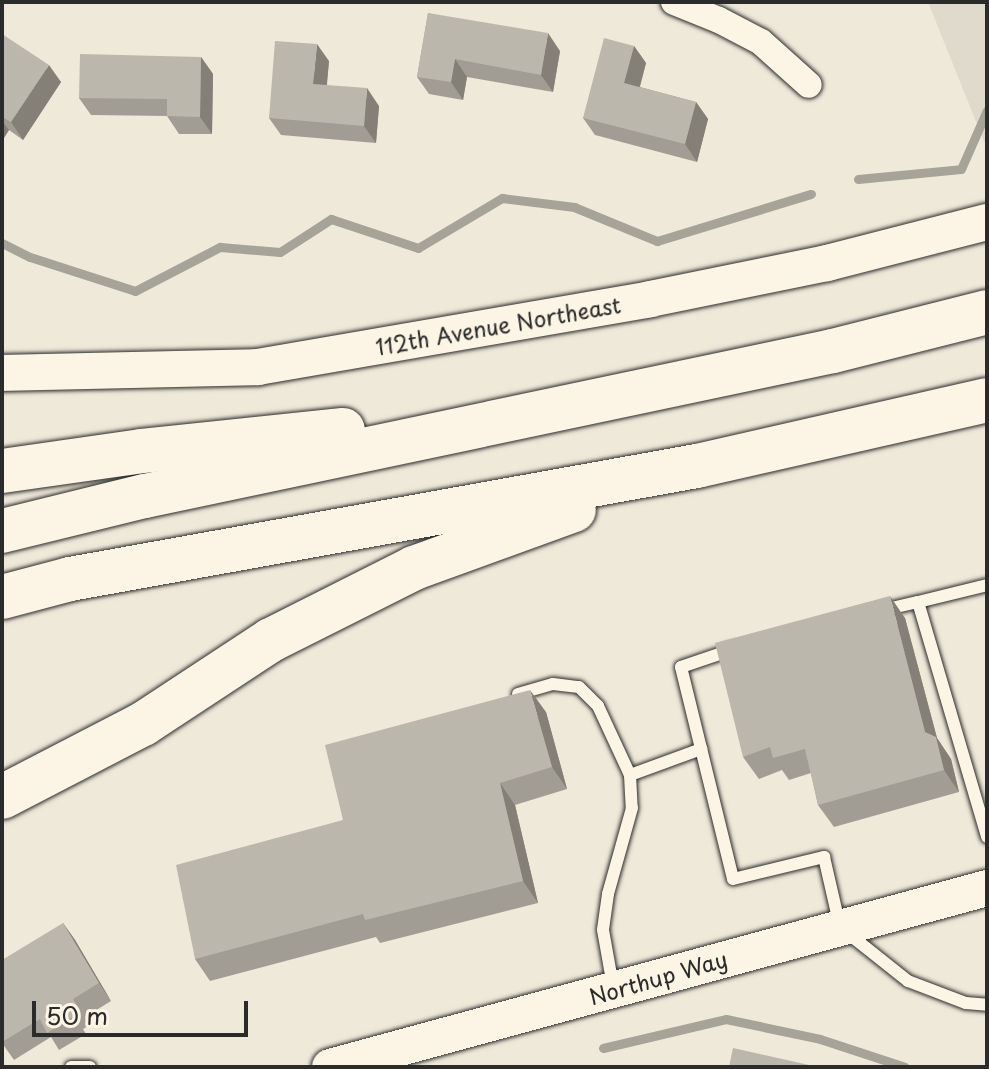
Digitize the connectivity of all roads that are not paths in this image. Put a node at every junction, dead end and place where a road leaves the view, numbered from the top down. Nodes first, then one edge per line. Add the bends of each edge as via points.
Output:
1 (674, 2) edge
2 (809, 85) dead end
3 (987, 222) edge
4 (987, 312) edge
5 (2, 373) edge
6 (987, 400) edge
7 (596, 403) junction
8 (697, 466) junction
9 (2, 471) edge
10 (2, 531) edge
11 (987, 585) edge
12 (2, 597) edge
13 (918, 602) junction
14 (875, 612) edge
15 (747, 645) edge
16 (508, 697) edge
17 (143, 724) junction
18 (701, 749) junction
19 (630, 775) junction
20 (2, 797) edge
21 (983, 810) edge
22 (2, 825) edge
23 (987, 837) edge
24 (987, 888) edge
25 (840, 927) junction
26 (614, 989) junction
27 (987, 1005) edge
28 (71, 1067) edge
29 (90, 1067) edge
30 (330, 1067) edge

1 - 2 street via 761,42
3 - 5 main road, 112th Avenue Northeast via 827,263 650,299 258,367
4 - 7 highway
6 - 8 highway
7 - 9 highway
7 - 10 highway via 145,496
8 - 12 highway via 70,579
8 - 17 highway via 414,568 271,640
11 - 13 lane
13 - 14 lane
13 - 21 lane
15 - 18 lane via 681,667
16 - 19 lane via 553,684 579,687 598,706
17 - 20 highway
17 - 22 highway
18 - 19 lane
18 - 25 lane via 733,879 824,857
19 - 26 lane via 632,808 603,930
21 - 23 lane
24 - 25 main road, Northup Way
25 - 26 main road, Northup Way
25 - 27 lane via 908,981 966,1003
26 - 30 main road, Northup Way via 407,1051
28 - 29 lane

